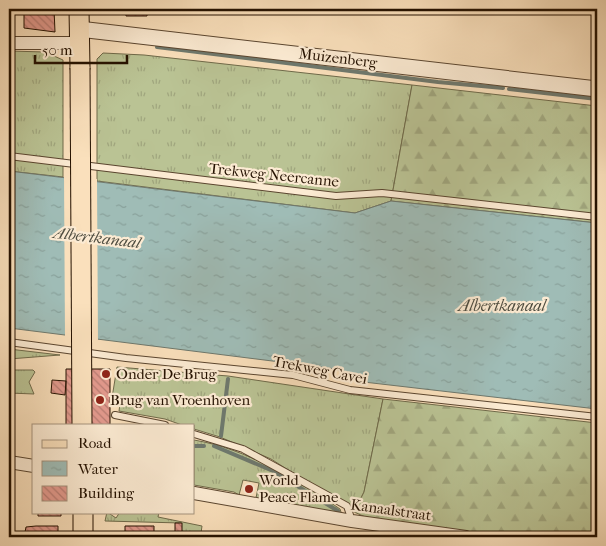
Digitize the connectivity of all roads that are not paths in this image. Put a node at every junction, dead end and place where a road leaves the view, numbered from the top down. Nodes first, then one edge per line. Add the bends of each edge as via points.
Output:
1 (80, 9) edge
2 (80, 36) junction
3 (9, 43) edge
4 (597, 88) edge
5 (9, 156) edge
6 (597, 217) edge
7 (9, 342) edge
8 (115, 414) dead end
9 (597, 417) edge
10 (82, 424) edge
11 (161, 424) edge
12 (195, 434) edge
13 (9, 462) edge
14 (32, 466) edge
15 (195, 493) edge
16 (84, 514) edge
17 (352, 521) junction
18 (84, 537) edge
19 (466, 537) edge

1 - 2 main road
2 - 3 street via 48,44
2 - 4 street, Muizenberg
2 - 10 main road, bridge
5 - 6 lane, Trekweg Neercanne via 336,196 382,193
7 - 9 lane, Trekweg Cavei via 293,375 350,390
8 - 11 lane
12 - 17 lane via 243,450 312,485 347,506
13 - 14 street
15 - 17 street, Kanaalstraat
16 - 18 main road
17 - 19 street, Kanaalstraat

